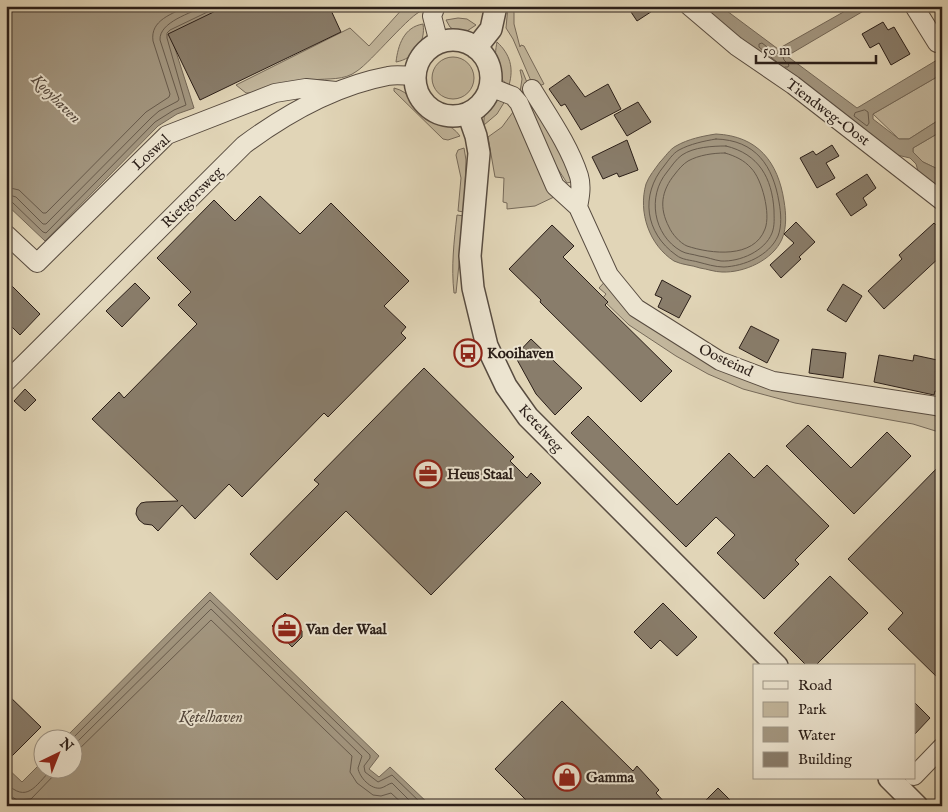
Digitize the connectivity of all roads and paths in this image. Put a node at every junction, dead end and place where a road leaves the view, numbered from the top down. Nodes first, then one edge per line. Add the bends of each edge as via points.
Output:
1 (436, 6) edge
2 (496, 6) edge
3 (689, 6) edge
4 (914, 6) edge
5 (942, 41) edge
6 (439, 43) junction
7 (476, 48) junction
8 (415, 76) junction
9 (490, 87) junction
10 (532, 89) dead end
11 (337, 92) junction
12 (468, 113) junction
13 (942, 201) edge
14 (578, 207) junction
15 (6, 234) edge
16 (6, 382) edge
17 (942, 408) edge
18 (775, 664) edge
19 (942, 747) edge
20 (916, 770) edge
21 (904, 780) edge
22 (917, 806) edge

1 - 6 street via 432,16
2 - 7 street via 490,29
3 - 13 street, Tiendweg-Oost via 736,46 793,85
4 - 5 street via 937,43
6 - 7 street via 458,41
6 - 8 street via 422,56
7 - 9 street via 488,65
8 - 11 street, Rietgorsweg via 390,76
8 - 12 street via 418,92 431,109 447,116
9 - 12 street via 482,102
9 - 14 street, Oosteind via 513,96 519,103 555,186
10 - 14 street, Oosteind via 561,135 579,177
11 - 15 street, Loswal via 306,88 275,93 167,135 37,263
11 - 16 street, Rietgorsweg via 289,114 244,145
12 - 18 street, Ketelweg via 479,153 470,256 473,288 487,346 506,386 528,417
14 - 17 street, Oosteind via 610,274 636,308 720,361 773,381
19 - 20 street
21 - 22 street

